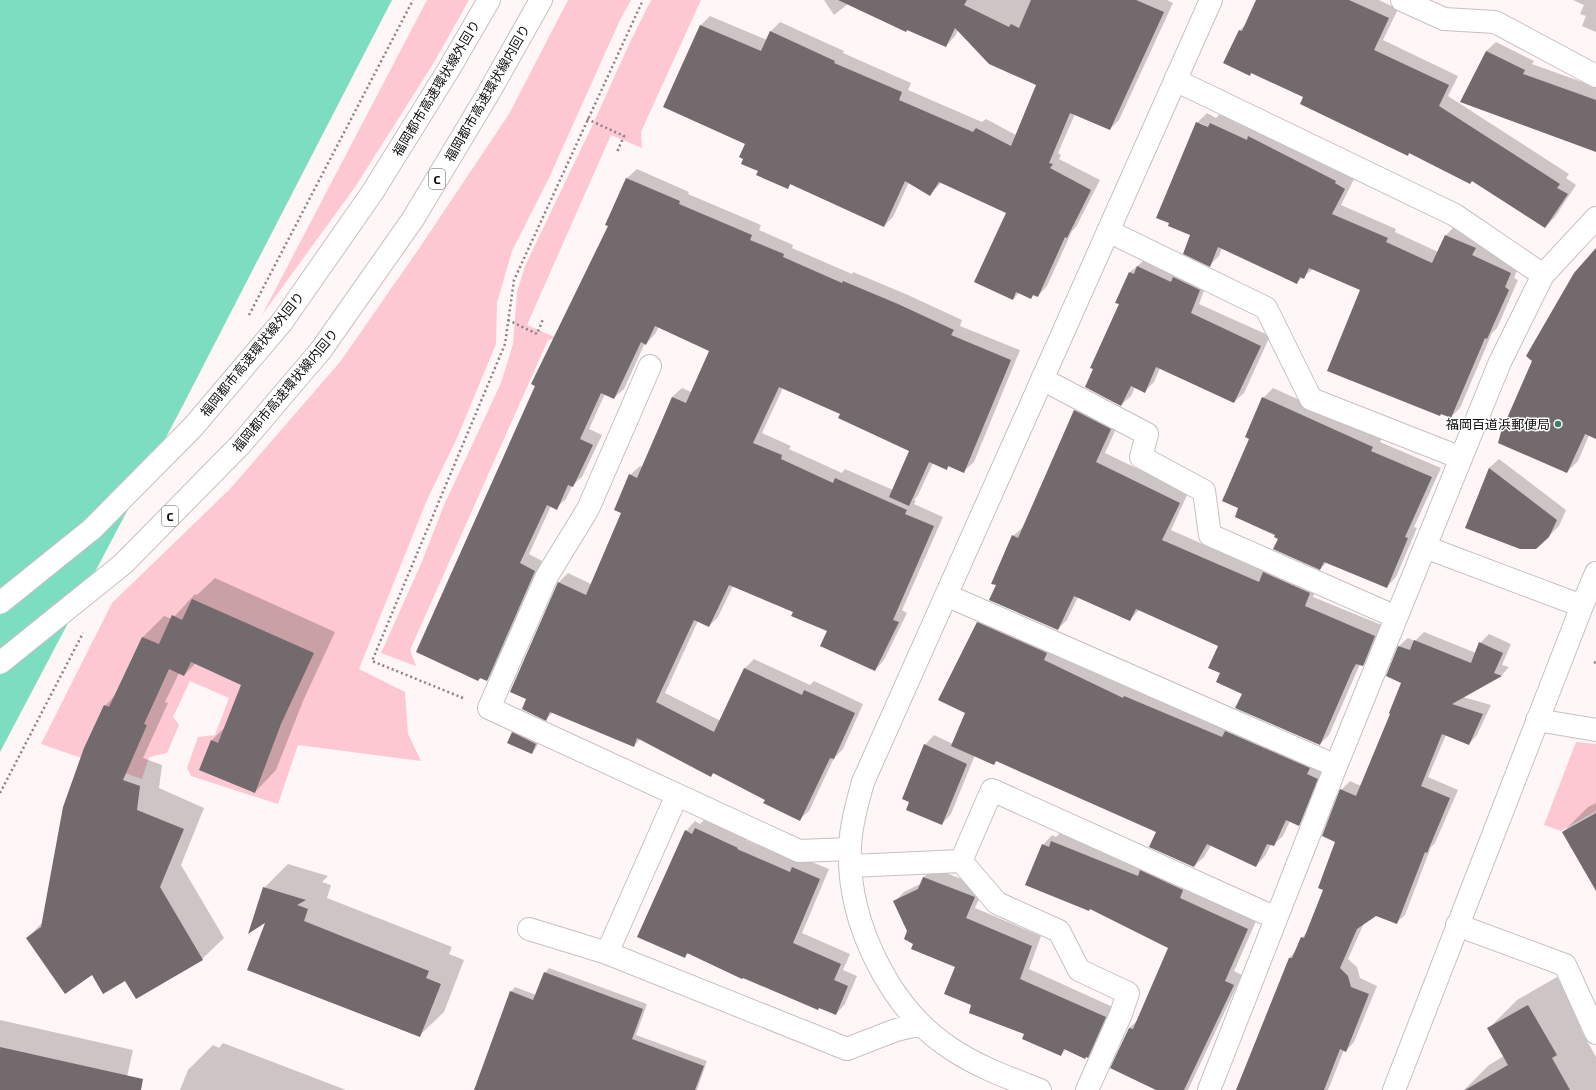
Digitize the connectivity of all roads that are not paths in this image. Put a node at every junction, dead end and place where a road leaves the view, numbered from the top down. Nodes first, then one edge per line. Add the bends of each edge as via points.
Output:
1 (489, 0) edge
2 (541, 0) edge
3 (1211, 0) edge
4 (1402, 0) edge
5 (1596, 76) edge
6 (1175, 80) junction
7 (1596, 218) edge
8 (1108, 231) junction
9 (1543, 275) junction
10 (650, 366) dead end
11 (1042, 379) junction
12 (1461, 458) junction
13 (1425, 547) junction
14 (1596, 573) edge
15 (946, 595) junction
16 (0, 602) edge
17 (1582, 606) junction
18 (1396, 617) junction
19 (0, 663) edge
20 (1537, 720) junction
21 (1596, 730) edge
22 (1336, 766) junction
23 (677, 795) junction
24 (851, 857) junction
25 (961, 861) junction
26 (1276, 918) junction
27 (1457, 925) junction
28 (529, 928) dead end
29 (607, 953) junction
30 (921, 1024) junction
31 (1596, 1033) edge
32 (1040, 1090) edge
33 (1087, 1090) edge
34 (1209, 1090) edge
35 (1394, 1090) edge

1 - 16 main road, 福岡都市高速環状線外回り, bridge via 372,193 282,322 193,427 92,529
2 - 19 main road, 福岡都市高速環状線内回り / C, bridge via 413,219 321,350 242,444 123,564
3 - 6 main road
4 - 5 main road via 1444,19 1495,22
6 - 8 main road
6 - 9 main road via 1455,215
7 - 9 main road
8 - 11 main road
8 - 12 main road via 1266,308 1311,399
9 - 12 main road via 1500,362
10 - 23 main road via 588,509 547,576 490,708
11 - 15 main road
11 - 18 main road via 1148,434 1141,457 1204,491 1210,535
12 - 13 main road
13 - 17 main road
13 - 18 main road
14 - 17 main road
15 - 22 main road
15 - 24 main road via 863,782 852,825
17 - 20 main road
18 - 22 main road
20 - 21 main road
20 - 27 main road
22 - 26 main road
23 - 24 main road via 799,851
23 - 29 main road
24 - 25 main road
24 - 30 main road via 854,900 865,936 884,975
25 - 26 main road via 992,790
25 - 33 main road via 997,903 1059,931 1079,970 1128,993
26 - 34 main road
27 - 31 main road via 1565,965
27 - 35 main road
28 - 29 main road
29 - 30 main road via 847,1049 896,1030
30 - 32 main road via 949,1048 989,1070

